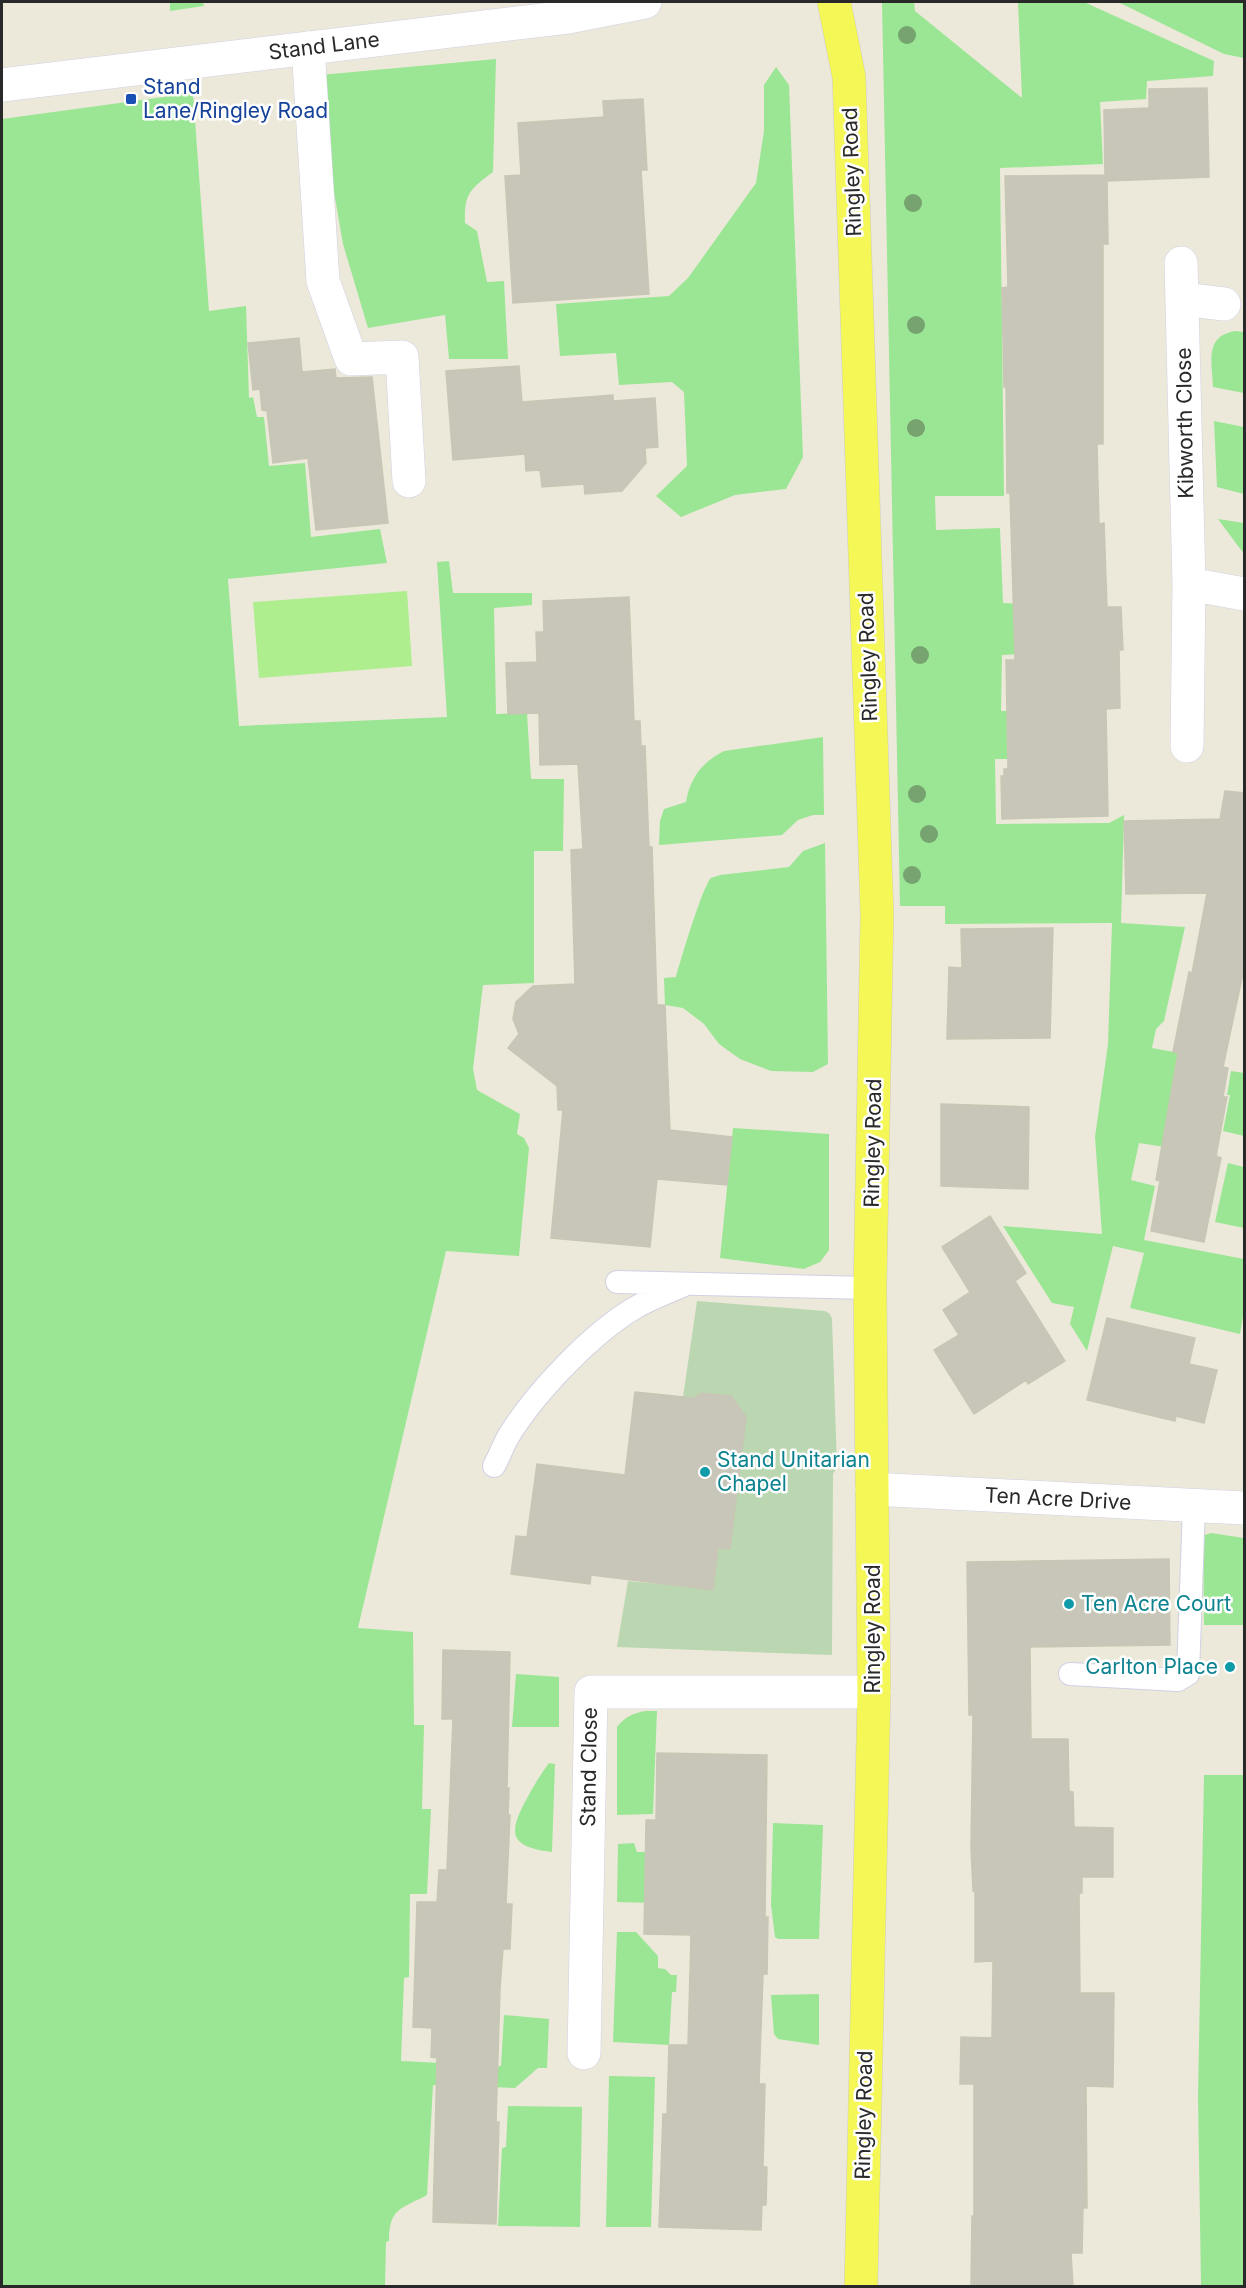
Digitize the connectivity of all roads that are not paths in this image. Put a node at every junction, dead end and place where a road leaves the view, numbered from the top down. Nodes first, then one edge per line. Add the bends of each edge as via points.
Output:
1 (645, 2) edge
2 (834, 2) edge
3 (308, 48) junction
4 (2, 85) edge
5 (1181, 263) dead end
6 (1182, 299) junction
7 (1224, 304) dead end
8 (409, 481) dead end
9 (1189, 584) junction
10 (1245, 594) edge
11 (1187, 746) dead end
12 (617, 1282) dead end
13 (687, 1284) junction
14 (870, 1288) junction
15 (494, 1466) dead end
16 (872, 1489) junction
17 (1243, 1502) edge
18 (1194, 1506) junction
19 (1070, 1674) dead end
20 (874, 1692) junction
21 (584, 2053) dead end
22 (861, 2286) edge

1 - 3 street, Stand Lane via 568,17
2 - 14 main road, Ringley Road via 849,77 877,902
3 - 4 street, Stand Lane
3 - 8 street via 323,281 351,359 402,357
5 - 6 street, Kibworth Close
6 - 7 street
6 - 9 street, Kibworth Close
9 - 10 street
9 - 11 street, Kibworth Close
12 - 13 lane
13 - 14 lane
13 - 15 lane via 634,1308 578,1353 528,1409
14 - 16 main road, Ringley Road
16 - 18 street, Ten Acre Drive
16 - 20 main road, Ringley Road
17 - 18 street, Ten Acre Drive
18 - 19 lane via 1188,1674 1178,1680
20 - 21 street, Stand Close via 591,1692
20 - 22 main road, Ringley Road

